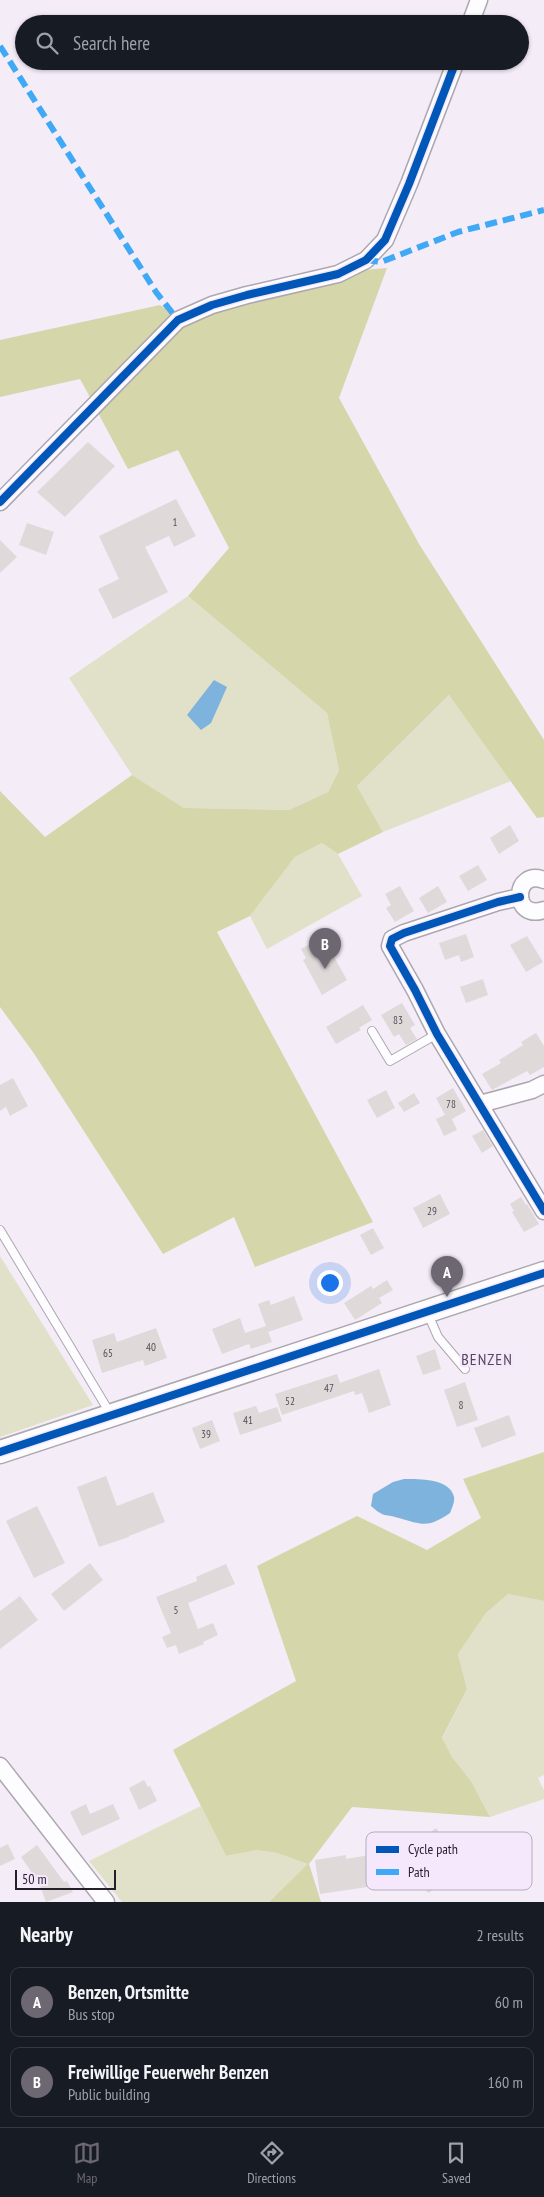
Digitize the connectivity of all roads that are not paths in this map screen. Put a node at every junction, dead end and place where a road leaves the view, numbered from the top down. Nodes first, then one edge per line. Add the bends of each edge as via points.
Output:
1 (479, 0) edge
2 (473, 15) edge
3 (453, 70) edge
4 (0, 502) edge
5 (544, 880) edge
6 (520, 897) junction
7 (544, 910) edge
8 (372, 1031) dead end
9 (437, 1034) junction
10 (544, 1084) edge
11 (480, 1104) junction
12 (544, 1211) edge
13 (0, 1230) edge
14 (544, 1273) edge
15 (428, 1312) junction
16 (466, 1369) dead end
17 (111, 1415) junction
18 (0, 1452) edge
19 (0, 1766) edge
20 (106, 1902) edge

1 - 2 street
3 - 4 street via 385,240 366,260 338,274 212,305 178,320
5 - 6 street via 536,878 526,882
6 - 7 street via 529,910
6 - 9 street via 404,933 390,942 391,950
8 - 9 lane via 390,1061
9 - 11 street
10 - 11 street
11 - 12 street
13 - 17 lane
14 - 15 street
15 - 16 lane via 438,1337
15 - 17 street
17 - 18 street
19 - 20 street

